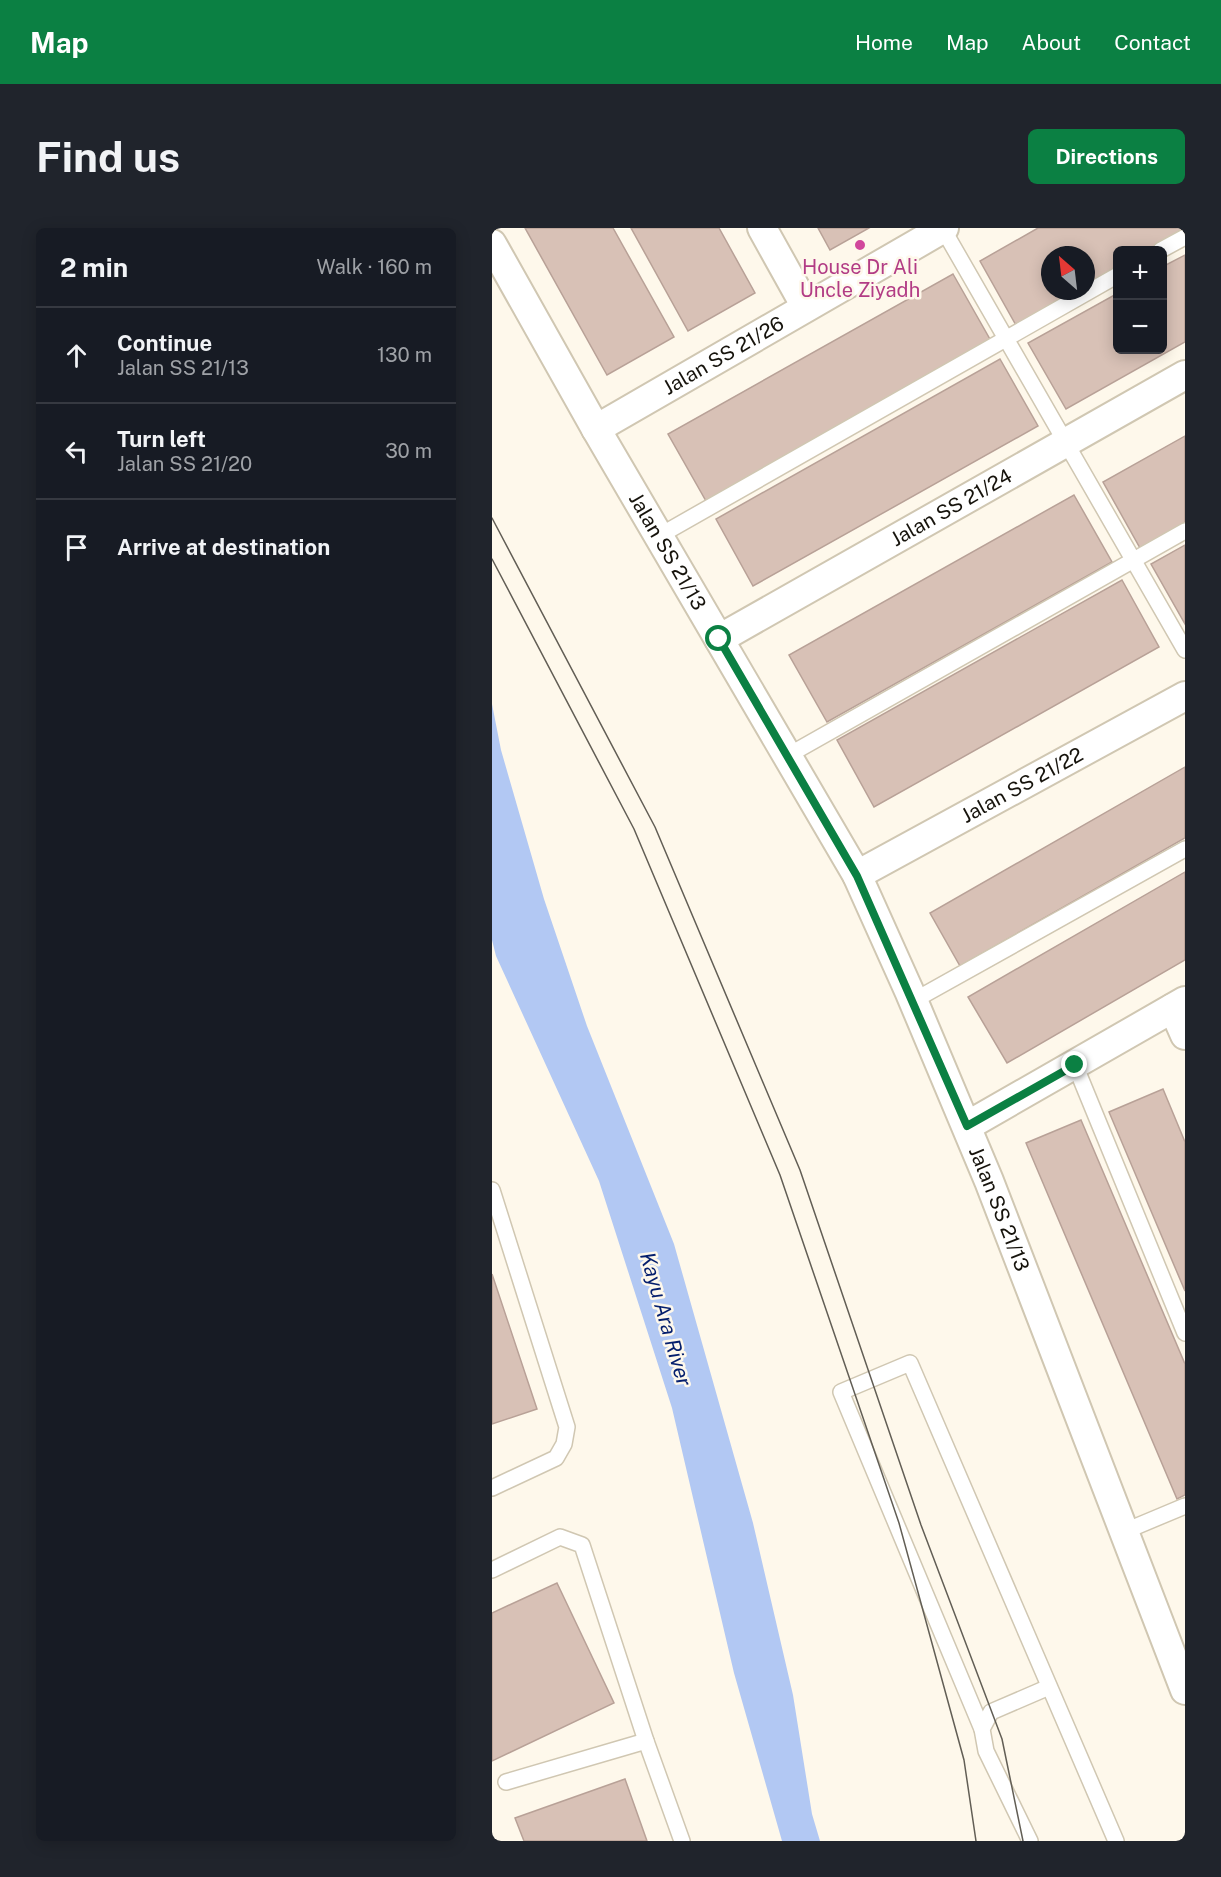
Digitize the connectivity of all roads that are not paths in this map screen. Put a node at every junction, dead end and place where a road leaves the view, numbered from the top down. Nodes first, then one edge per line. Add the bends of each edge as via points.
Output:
1 (762, 228) edge
2 (944, 228) edge
3 (1185, 237) edge
4 (492, 244) edge
5 (1167, 247) edge
6 (1113, 278) edge
7 (806, 307) junction
8 (1006, 338) junction
9 (1185, 375) edge
10 (596, 429) junction
11 (1066, 442) junction
12 (1185, 531) edge
13 (658, 536) junction
14 (1133, 560) junction
15 (719, 639) junction
16 (1185, 650) edge
17 (1185, 696) edge
18 (787, 756) junction
19 (1185, 849) edge
20 (857, 876) junction
21 (913, 1001) junction
22 (1179, 1004) edge
23 (1185, 1035) edge
24 (1075, 1065) junction
25 (967, 1126) junction
26 (492, 1190) edge
27 (1185, 1333) edge
28 (492, 1488) edge
29 (1185, 1506) edge
30 (1123, 1532) junction
31 (492, 1570) edge
32 (1049, 1687) junction
33 (1185, 1690) edge
34 (982, 1729) junction
35 (646, 1741) junction
36 (506, 1782) dead end
37 (682, 1841) edge
38 (1030, 1841) edge
39 (1116, 1841) edge

1 - 7 street
2 - 7 street, Jalan SS 21/26
2 - 8 lane
3 - 5 lane
4 - 10 street, Jalan SS 21/13
6 - 8 lane
7 - 10 street, Jalan SS 21/26
8 - 11 lane
8 - 13 lane
9 - 11 street, Jalan SS 21/24
10 - 13 street, Jalan SS 21/13
11 - 14 lane
11 - 15 street, Jalan SS 21/24
12 - 14 lane
13 - 15 street, Jalan SS 21/13
14 - 16 lane
14 - 18 lane
15 - 18 street, Jalan SS 21/13
17 - 20 street, Jalan SS 21/22
18 - 20 street, Jalan SS 21/13
19 - 21 lane
20 - 21 street, Jalan SS 21/13
21 - 25 street, Jalan SS 21/13
22 - 23 street
22 - 24 street
24 - 25 street
24 - 27 lane
25 - 30 street, Jalan SS 21/13
26 - 28 lane via 567,1427 556,1458
29 - 30 lane
30 - 33 street, Jalan SS 21/13
31 - 35 lane via 560,1537 582,1545
32 - 34 lane via 991,1712
32 - 34 lane via 909,1363 841,1392
32 - 39 lane
34 - 38 lane via 986,1751
35 - 36 lane
35 - 37 lane

